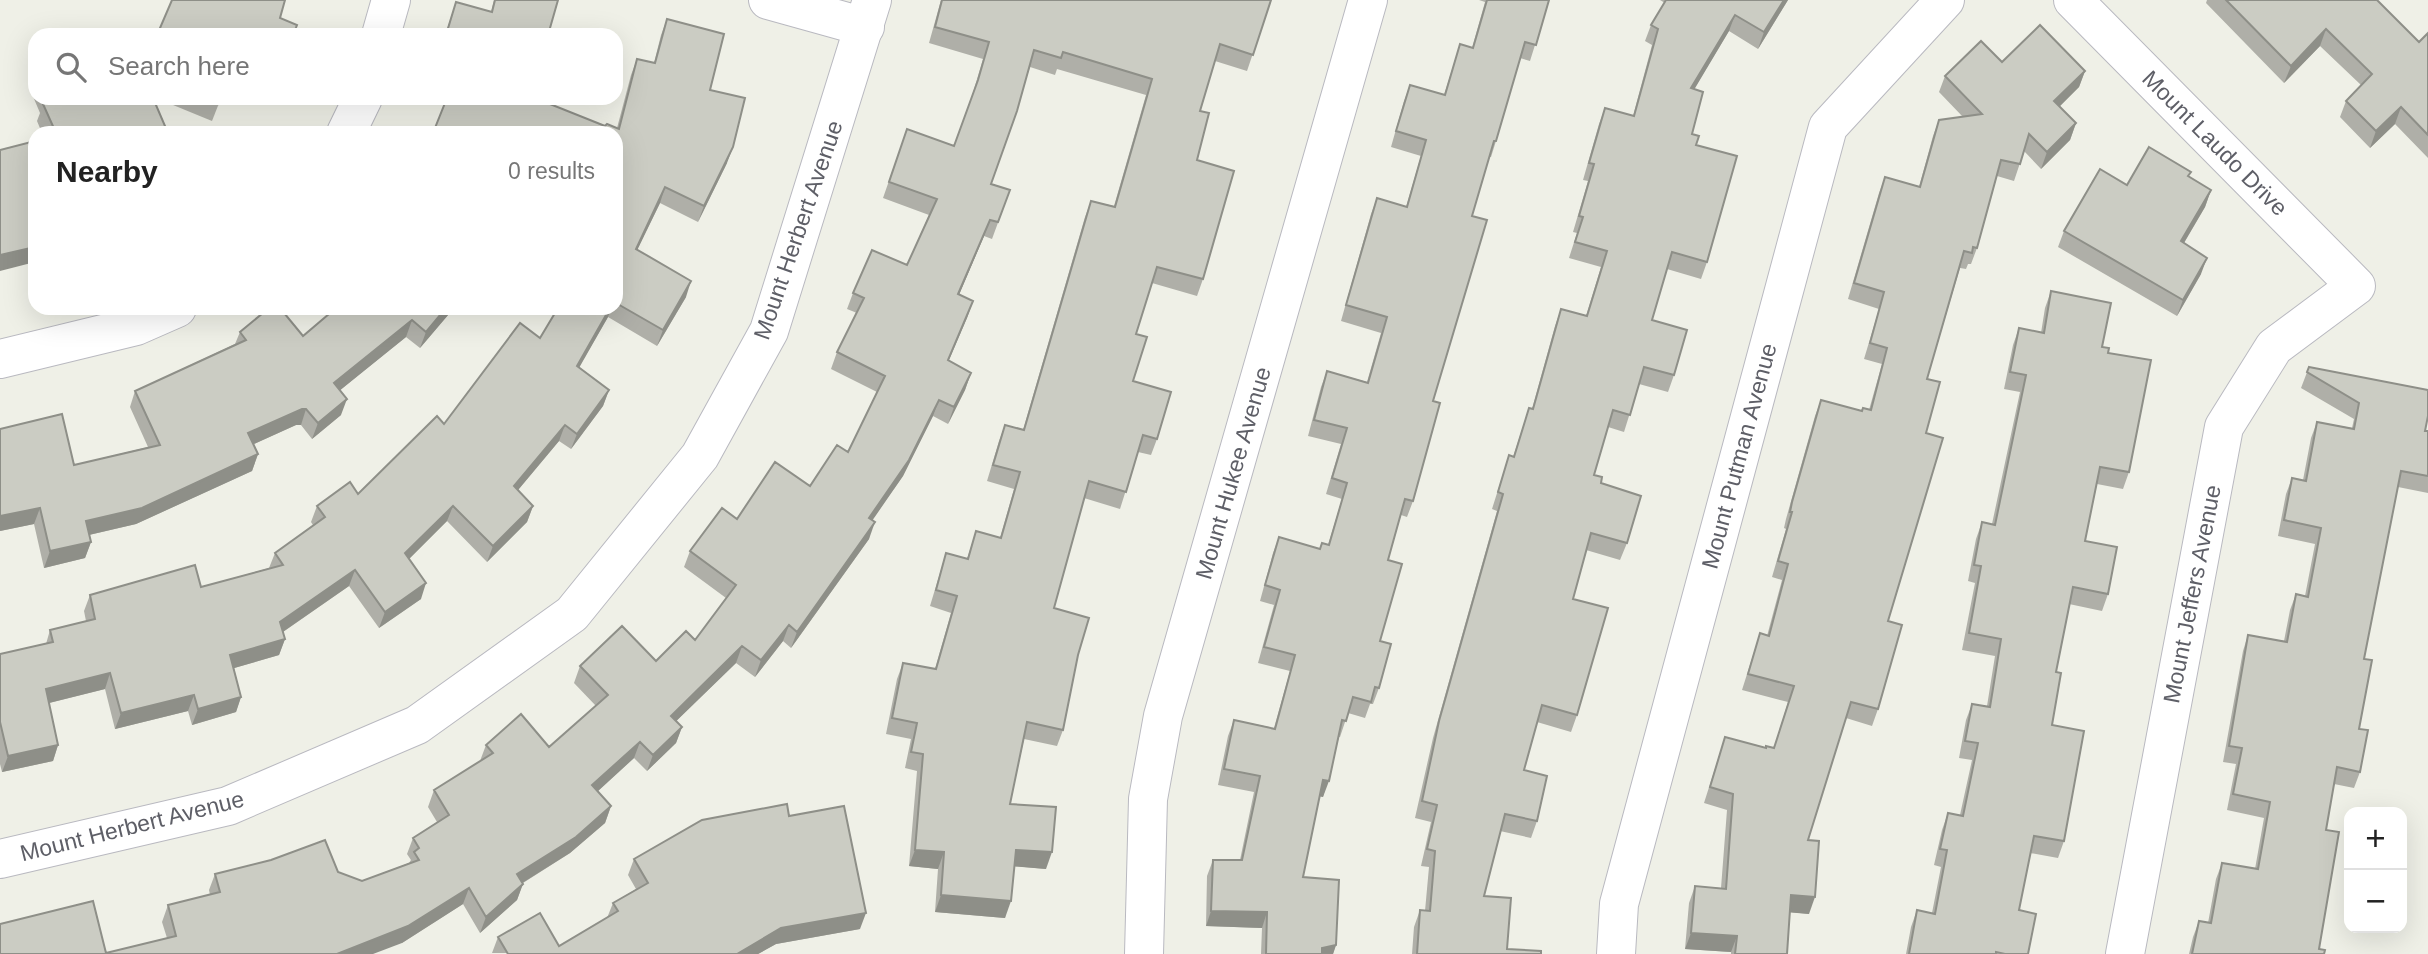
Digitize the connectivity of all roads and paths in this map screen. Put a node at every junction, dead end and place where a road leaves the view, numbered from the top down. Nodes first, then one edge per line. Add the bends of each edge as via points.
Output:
1 (391, 0) edge
2 (768, 0) edge
3 (1368, 0) edge
4 (1945, 0) edge
5 (2073, 0) edge
6 (868, 14) edge
7 (383, 28) edge
8 (360, 105) edge
9 (349, 126) edge
10 (2356, 286) joint
11 (161, 315) edge
12 (0, 359) edge
13 (0, 859) edge
14 (1144, 954) edge
15 (1616, 954) edge
16 (2124, 954) edge

1 - 7 street
2 - 6 street
3 - 14 street, Mount Hukee Avenue via 1163,716 1148,799
4 - 15 street, Mount Putman Avenue via 1828,127 1619,904
5 - 10 street, Mount Laudo Drive
6 - 13 street, Mount Herbert Avenue via 769,331 700,456 572,614 417,725 228,806
8 - 9 street
10 - 16 street, Mount Jeffers Avenue via 2274,347 2224,427
11 - 12 street via 136,326

